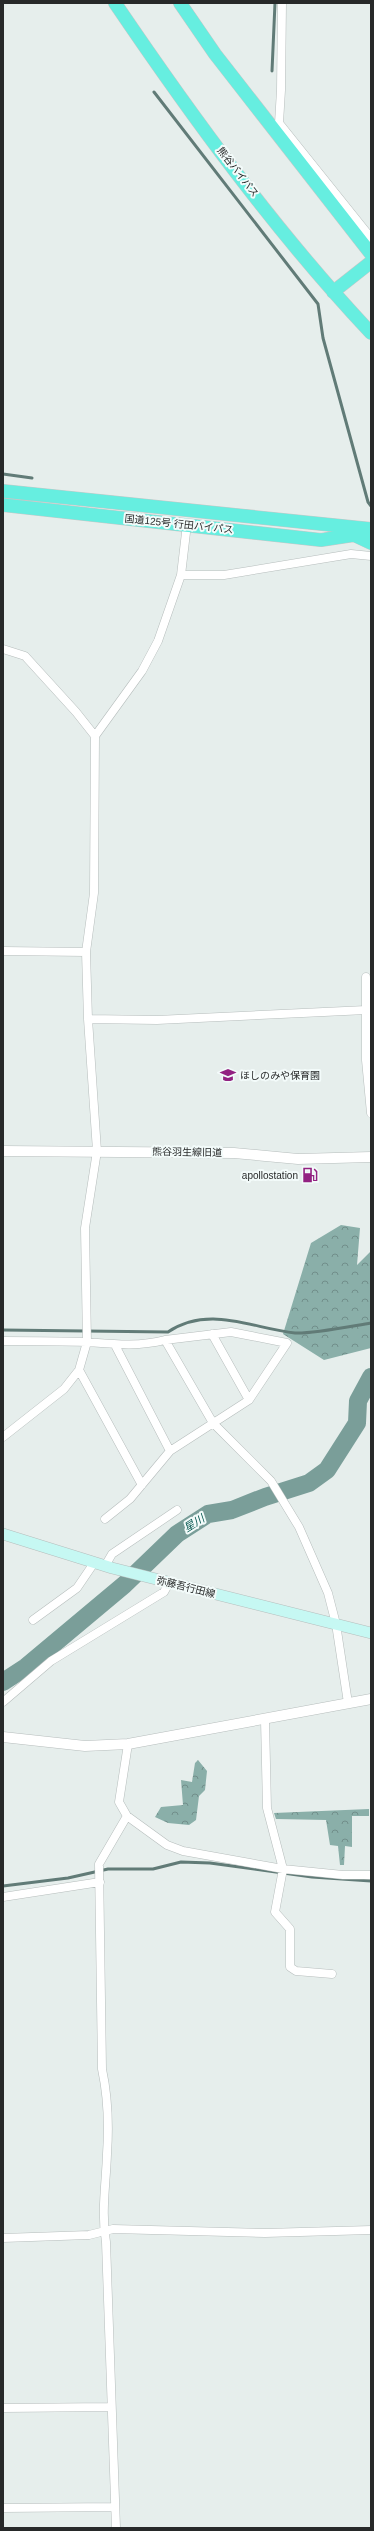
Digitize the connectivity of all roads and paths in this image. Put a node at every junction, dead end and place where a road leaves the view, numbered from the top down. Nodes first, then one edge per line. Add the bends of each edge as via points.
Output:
1 (115, 3) edge
2 (180, 3) edge
3 (282, 3) edge
4 (371, 238) edge
5 (371, 254) edge
6 (371, 262) edge
7 (333, 292) junction
8 (371, 333) edge
9 (3, 491) edge
10 (3, 505) edge
11 (188, 524) junction
12 (329, 524) junction
13 (371, 529) edge
14 (354, 535) junction
15 (371, 538) edge
16 (371, 543) edge
17 (371, 556) edge
18 (181, 576) junction
19 (3, 649) edge
20 (95, 736) junction
21 (3, 951) edge
22 (86, 952) junction
23 (366, 977) dead end
24 (366, 1010) junction
25 (88, 1019) junction
26 (371, 1113) edge
27 (3, 1151) edge
28 (97, 1151) junction
29 (371, 1156) edge
30 (212, 1334) junction
31 (165, 1340) junction
32 (3, 1341) edge
33 (87, 1342) junction
34 (115, 1345) junction
35 (79, 1370) junction
36 (249, 1400) junction
37 (213, 1423) junction
38 (3, 1437) edge
39 (170, 1451) junction
40 (142, 1485) junction
41 (177, 1510) dead end
42 (105, 1519) dead end
43 (3, 1534) edge
44 (104, 1565) junction
45 (166, 1582) junction
46 (33, 1620) dead end
47 (336, 1624) junction
48 (371, 1633) edge
49 (371, 1698) edge
50 (3, 1702) edge
51 (348, 1703) junction
52 (265, 1720) junction
53 (3, 1737) edge
54 (128, 1744) junction
55 (127, 1816) junction
56 (283, 1869) junction
57 (371, 1875) edge
58 (100, 1882) junction
59 (3, 1897) edge
60 (332, 1974) dead end
61 (371, 2230) edge
62 (104, 2232) junction
63 (3, 2238) edge
64 (111, 2407) junction
65 (3, 2408) edge
66 (115, 2507) junction
67 (3, 2508) edge
68 (116, 2528) edge

1 - 7 highway, 熊谷バイパス via 187,109
2 - 5 highway via 215,54
3 - 4 street via 282,90 279,122
6 - 7 highway
7 - 8 highway, 熊谷バイパス
9 - 12 highway, 国道125号 行田バイパス
10 - 11 highway, 国道125号 行田バイパス
11 - 14 highway, 国道125号 行田バイパス via 321,540
11 - 18 street
12 - 13 highway, 国道125号 行田バイパス
12 - 14 highway, 国道125号 行田バイパス
14 - 15 highway, 国道125号 行田バイパス
14 - 16 highway
17 - 18 street via 351,554 224,575
18 - 20 street via 158,641 142,671
19 - 20 street via 25,656
20 - 22 street via 94,893
21 - 22 street
22 - 25 street
23 - 24 street
24 - 25 street via 157,1020
24 - 26 street via 366,1060
25 - 28 street
27 - 28 street, 熊谷羽生線旧道
28 - 29 street, 熊谷羽生線旧道 via 234,1153 298,1159
28 - 33 street via 85,1228
30 - 31 street
30 - 36 street
30 - 36 street via 231,1332 287,1343
31 - 34 street via 146,1345
31 - 37 street
32 - 33 street
33 - 34 street
33 - 35 street
34 - 39 street
35 - 38 street via 64,1389
35 - 40 street
36 - 37 street
37 - 39 street
37 - 47 street via 271,1481 299,1527 328,1593
39 - 40 street
40 - 42 street via 130,1499
41 - 44 street via 112,1554
43 - 44 main road, 弥藤吾行田線
44 - 45 main road, 弥藤吾行田線
44 - 46 street
45 - 47 main road, 弥藤吾行田線
45 - 50 street via 164,1592 51,1661
47 - 48 main road, 弥藤吾行田線
47 - 51 street
49 - 51 street
51 - 52 street
52 - 54 street
52 - 56 street via 267,1808
53 - 54 street via 85,1746
54 - 55 street via 119,1802
55 - 56 street via 167,1845 183,1852
55 - 58 street via 98,1864
56 - 57 street
56 - 60 street via 275,1912 290,1929 290,1967 296,1971
58 - 59 street
58 - 62 street via 102,2069 108,2095 102,2219
61 - 62 street via 265,2233 113,2229
62 - 63 street via 89,2235
62 - 64 street
64 - 65 street
64 - 66 street
66 - 67 street
66 - 68 street

